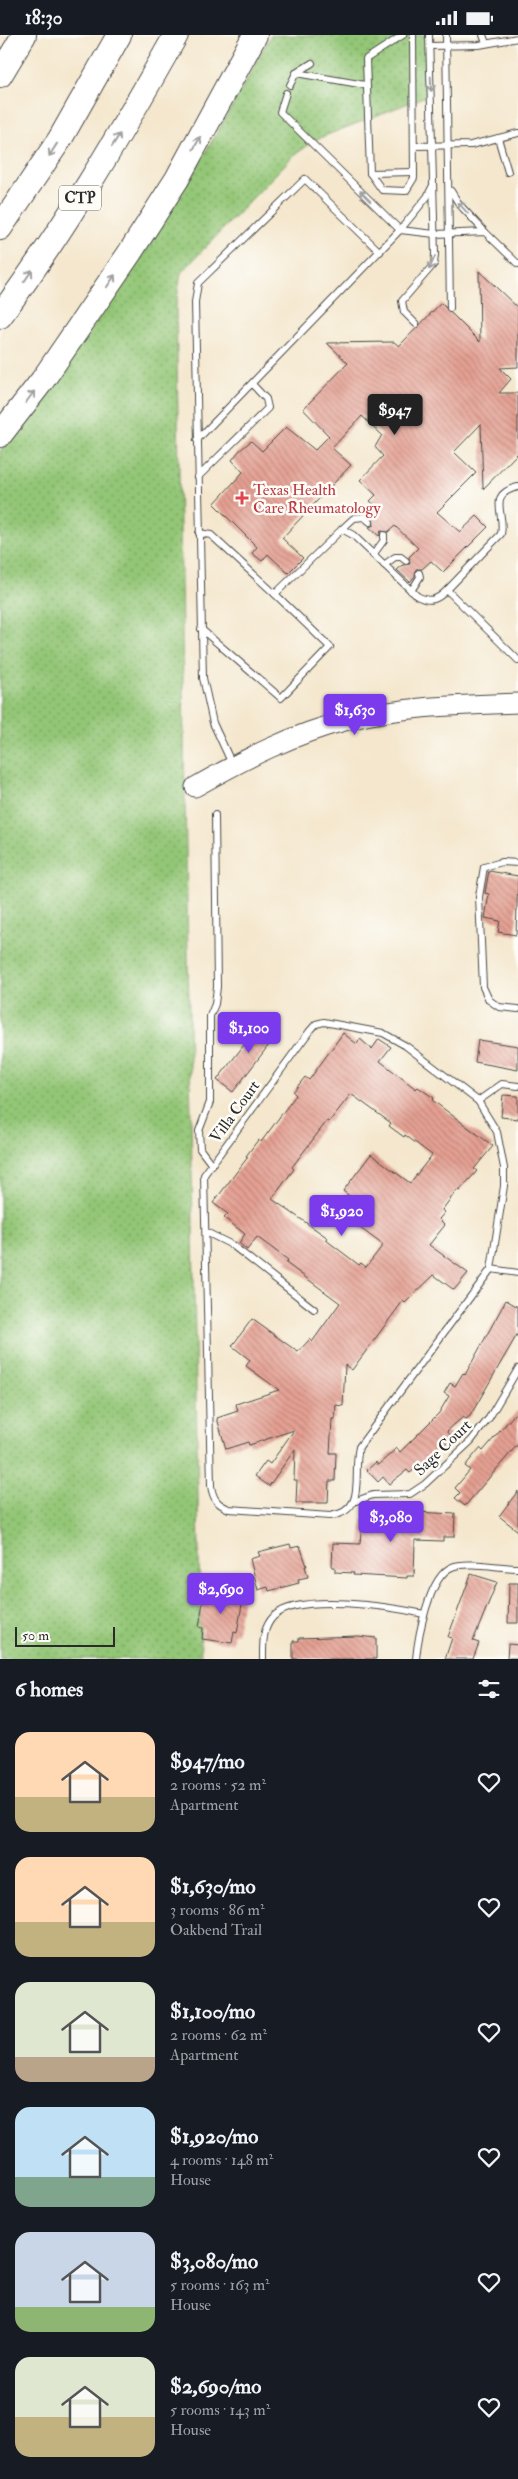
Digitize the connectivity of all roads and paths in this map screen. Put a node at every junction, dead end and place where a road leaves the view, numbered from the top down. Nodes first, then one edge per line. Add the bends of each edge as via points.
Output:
1 (12, 35) edge
2 (24, 35) edge
3 (119, 35) edge
4 (176, 35) edge
5 (255, 35) edge
6 (403, 35) edge
7 (413, 35) edge
8 (429, 35) edge
9 (446, 35) edge
10 (483, 35) edge
11 (518, 38) edge
12 (486, 43) junction
13 (430, 46) junction
14 (447, 46) junction
15 (312, 63) dead end
16 (3, 69) edge
17 (296, 73) junction
18 (290, 85) dead end
19 (365, 85) junction
20 (286, 93) dead end
21 (518, 133) edge
22 (498, 138) junction
23 (432, 146) junction
24 (448, 146) junction
25 (414, 147) junction
26 (414, 172) junction
27 (508, 172) dead end
28 (370, 173) junction
29 (433, 179) junction
30 (449, 180) junction
31 (0, 228) edge
32 (400, 230) junction
33 (485, 232) junction
34 (450, 233) junction
35 (435, 234) junction
36 (380, 252) junction
37 (518, 264) edge
38 (450, 308) dead end
39 (0, 316) edge
40 (416, 324) dead end
41 (252, 384) junction
42 (0, 435) edge
43 (197, 440) junction
44 (198, 477) junction
45 (518, 487) edge
46 (370, 522) dead end
47 (342, 529) junction
48 (199, 533) junction
49 (384, 535) dead end
50 (373, 555) junction
51 (406, 561) dead end
52 (384, 565) junction
53 (419, 573) dead end
54 (448, 590) junction
55 (411, 591) junction
56 (275, 595) junction
57 (201, 629) junction
58 (518, 660) edge
59 (518, 703) edge
60 (233, 765) junction
61 (196, 787) dead end
62 (215, 815) dead end
63 (518, 863) edge
64 (518, 1009) edge
65 (518, 1086) edge
66 (478, 1101) junction
67 (212, 1165) junction
68 (206, 1232) junction
69 (490, 1269) junction
70 (518, 1273) edge
71 (314, 1309) dead end
72 (518, 1369) edge
73 (356, 1501) junction
74 (518, 1569) edge
75 (424, 1614) junction
76 (263, 1659) edge
77 (416, 1659) edge

1 - 16 street
2 - 16 highway
3 -> 31 highway, CTP via 60,139
39 -> 4 highway, CTP via 126,125
42 -> 5 highway via 42,381 167,196
6 - 19 lane via 366,59
7 - 25 lane
8 - 13 lane
9 - 14 lane
10 - 12 lane
11 - 12 lane
12 - 14 lane
13 - 14 lane
13 -> 23 lane
14 - 24 lane
15 - 17 lane
17 - 18 lane
17 - 19 lane
19 - 28 lane
32 -> 20 lane via 280,112
21 - 22 lane
22 - 24 lane via 471,145
22 - 27 lane
23 - 24 lane
23 - 25 lane
23 - 29 lane
24 - 30 lane
25 - 26 lane
26 - 28 lane
26 - 28 lane via 406,191 382,190
29 - 32 lane via 428,197
29 - 35 lane
33 -> 30 lane via 454,197
30 - 34 lane
32 - 35 lane
32 - 36 lane
33 - 34 lane
33 - 37 lane
34 - 35 lane
34 - 38 lane
35 -> 40 lane via 434,264 402,301 404,312
36 - 41 lane
36 - 43 lane via 306,179 198,283 194,302
41 - 43 lane
41 - 44 lane via 266,399 268,408
43 - 44 lane
44 - 48 lane
45 - 54 lane via 504,492 500,499 501,534
46 - 47 lane via 364,517 354,518
47 - 50 lane
47 - 56 lane
48 - 56 lane via 211,535
48 - 57 lane
49 - 50 lane
50 - 52 lane
51 - 52 lane via 395,557
52 - 55 lane
53 - 55 lane via 420,577
54 - 55 lane via 439,598 424,601
54 - 58 lane
56 - 57 lane via 330,647 281,698
57 - 60 lane via 206,701
59 - 60 street via 397,711 348,720 289,739
60 - 61 street
62 - 67 lane via 217,987 210,1016 210,1102 199,1131 200,1149
63 - 64 lane via 502,862 484,867 479,897 483,987 489,1000 499,1007
65 - 66 lane via 502,1084
66 - 67 lane, Villa Court via 406,1046 383,1033 324,1022 316,1024 309,1032
66 - 69 lane, Villa Court via 497,1132 504,1168
67 - 68 lane, Villa Court via 204,1175
68 - 71 lane via 232,1245
68 - 73 lane, Villa Court via 213,1498 229,1509 330,1516 350,1509
69 - 70 lane
69 - 73 lane, Villa Court via 359,1447
72 - 73 lane, Sage Court via 489,1418 471,1441 425,1484 410,1494 373,1495
74 - 75 lane via 452,1567 435,1585
75 - 76 lane via 363,1603 282,1610 268,1624
75 - 77 lane

